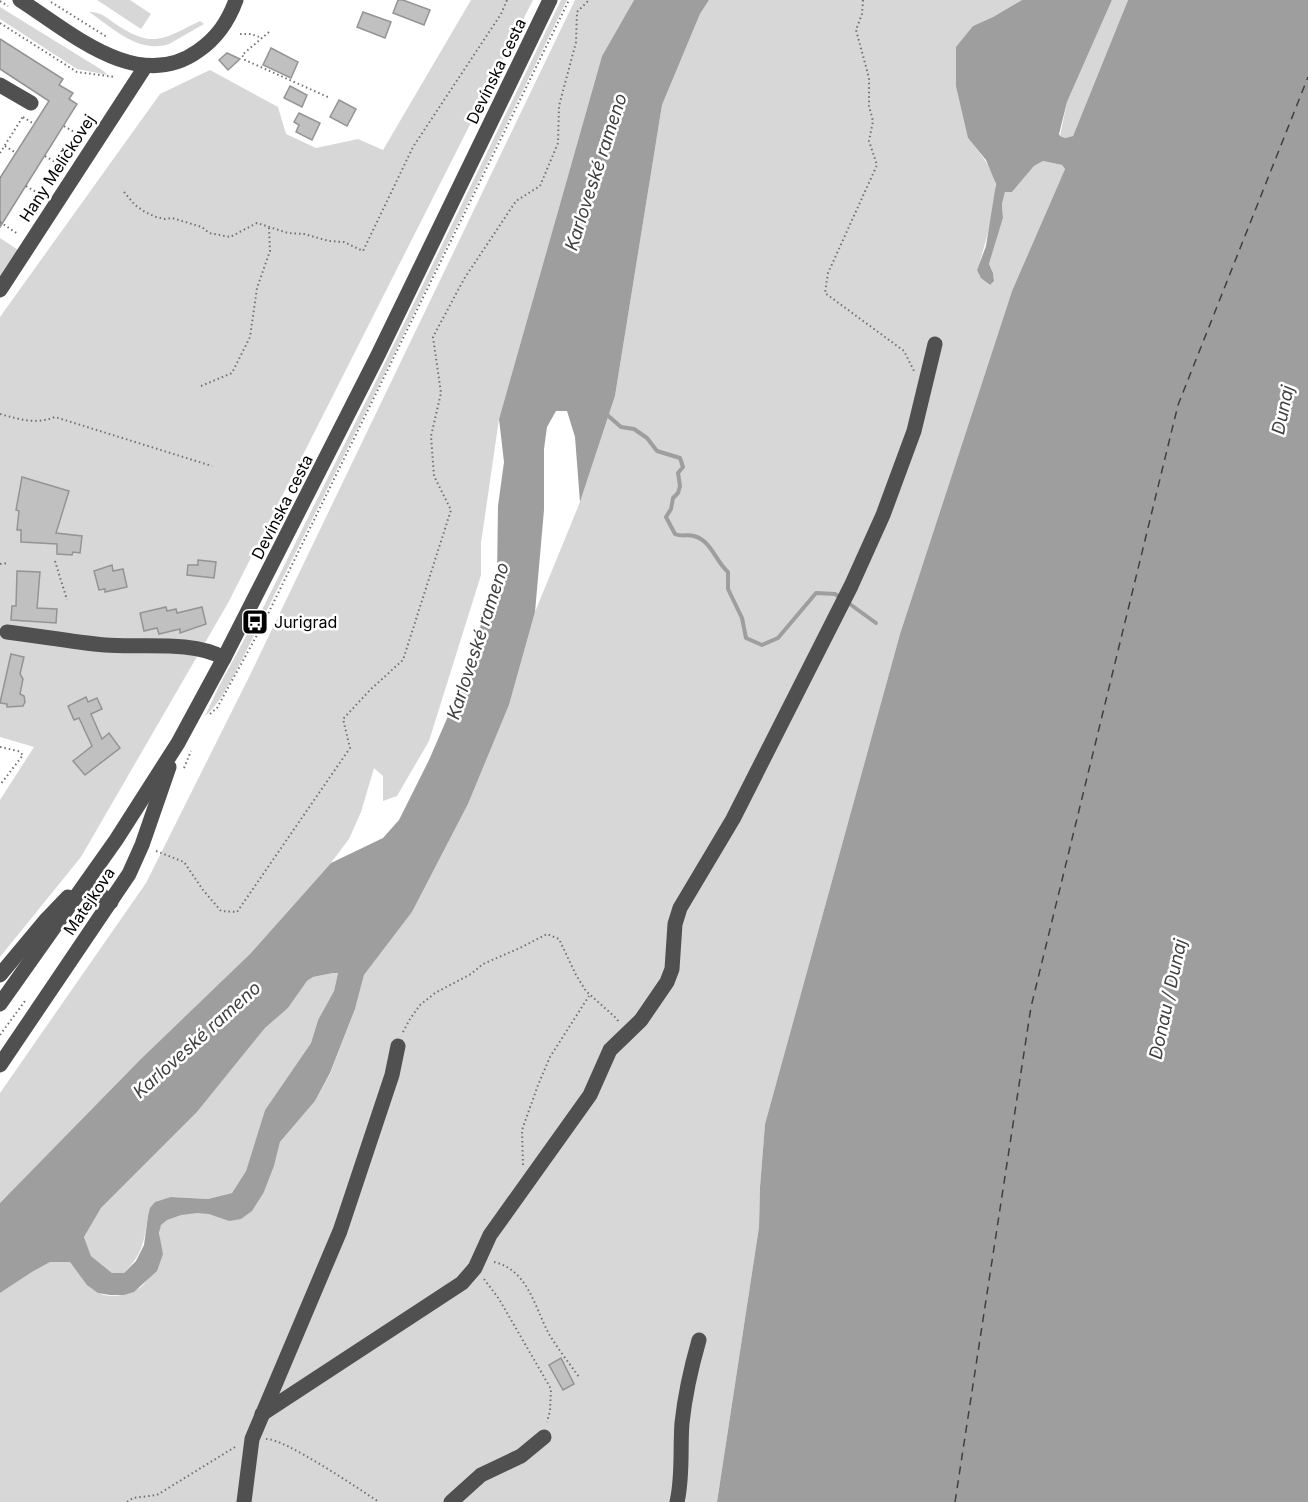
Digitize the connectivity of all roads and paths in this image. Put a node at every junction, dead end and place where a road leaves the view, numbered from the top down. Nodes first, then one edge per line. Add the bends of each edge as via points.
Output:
1 (20, 0) edge
2 (48, 0) edge
3 (236, 0) edge
4 (507, 0) edge
5 (550, 0) edge
6 (569, 0) edge
7 (589, 0) edge
8 (863, 0) edge
9 (0, 23) edge
10 (269, 32) dead end
11 (240, 34) dead end
12 (262, 38) junction
13 (114, 41) dead end
14 (145, 67) junction
15 (115, 76) dead end
16 (0, 85) edge
17 (330, 98) dead end
18 (27, 110) junction
19 (34, 124) dead end
20 (64, 126) dead end
21 (79, 135) dead end
22 (4, 146) junction
23 (0, 153) edge
24 (16, 153) dead end
25 (45, 156) dead end
26 (60, 165) dead end
27 (26, 186) dead end
28 (124, 192) dead end
29 (41, 195) dead end
30 (0, 222) edge
31 (269, 228) junction
32 (31, 242) junction
33 (0, 290) edge
34 (935, 344) dead end
35 (918, 378) dead end
36 (201, 386) dead end
37 (0, 414) edge
38 (212, 466) dead end
39 (56, 561) dead end
40 (8, 563) dead end
41 (0, 564) edge
42 (67, 600) dead end
43 (7, 632) dead end
44 (224, 658) junction
45 (206, 718) dead end
46 (178, 742) junction
47 (195, 742) dead end
48 (0, 747) edge
49 (181, 774) dead end
50 (0, 785) edge
51 (151, 849) dead end
52 (86, 885) junction
53 (107, 907) junction
54 (0, 975) edge
55 (590, 995) junction
56 (0, 1004) edge
57 (625, 1036) junction
58 (398, 1046) joint
59 (0, 1065) edge
60 (521, 1192) junction
61 (477, 1263) junction
62 (699, 1340) dead end
63 (579, 1377) dead end
64 (262, 1413) junction
65 (544, 1437) joint
66 (244, 1502) edge
67 (451, 1502) edge
68 (677, 1502) edge

1 - 14 street via 96,49
2 - 13 path
3 - 14 street via 221,30 196,52 172,64
4 - 31 path via 413,147 363,251 344,242
5 - 44 street, Devínska cesta via 378,355
6 - 45 path via 262,626 217,708
7 - 51 path via 578,12 576,42 559,106 558,143 540,186 516,201 464,279 433,337 441,393 431,436 434,476 451,510 403,660 343,719 350,748 237,912 221,911 184,862
8 - 35 path via 855,30 869,78 873,121 869,141 877,165 828,273 825,293 904,351
9 - 15 path via 77,72
10 - 12 path
11 - 12 path
12 - 17 path via 242,55 245,60
14 - 32 street, Hany Meličkovej
16 - 18 street
18 - 19 path
18 - 22 path
20 - 21 path
22 - 23 path
22 - 24 path
25 - 26 path
27 - 29 path
28 - 31 path via 145,212 202,227 209,233 230,237 257,223
30 - 32 path
31 - 36 path via 270,251 257,288 250,337 232,373
32 - 33 street, Hany Meličkovej
34 - 57 street via 914,431 883,515 838,613 733,819 680,908 667,982
37 - 38 path via 43,422 55,417
39 - 42 path
40 - 41 path
43 - 44 street via 105,645 166,646
44 - 46 street, Devínska cesta
46 - 52 street, Devínska cesta
46 - 53 street, Matejkova via 142,845
47 - 49 path
48 - 50 path via 23,755
52 - 53 street
52 - 54 street, Matejkova via 64,900
52 - 56 street, Devínska cesta
53 - 59 street, Matejkova
55 - 57 path via 617,1019
55 - 58 path via 560,939 547,933 435,993 410,1019
55 - 60 path via 550,1057 522,1130
57 - 60 street via 610,1050 590,1095
58 - 64 street via 340,1231
60 - 61 street via 490,1235
61 - 63 path via 507,1265 516,1273 527,1287 550,1336
61 - 64 street via 462,1283
61 - 65 path via 550,1389
62 - 68 street via 684,1403
64 - 66 street via 252,1439
65 - 67 street via 521,1456 481,1475

